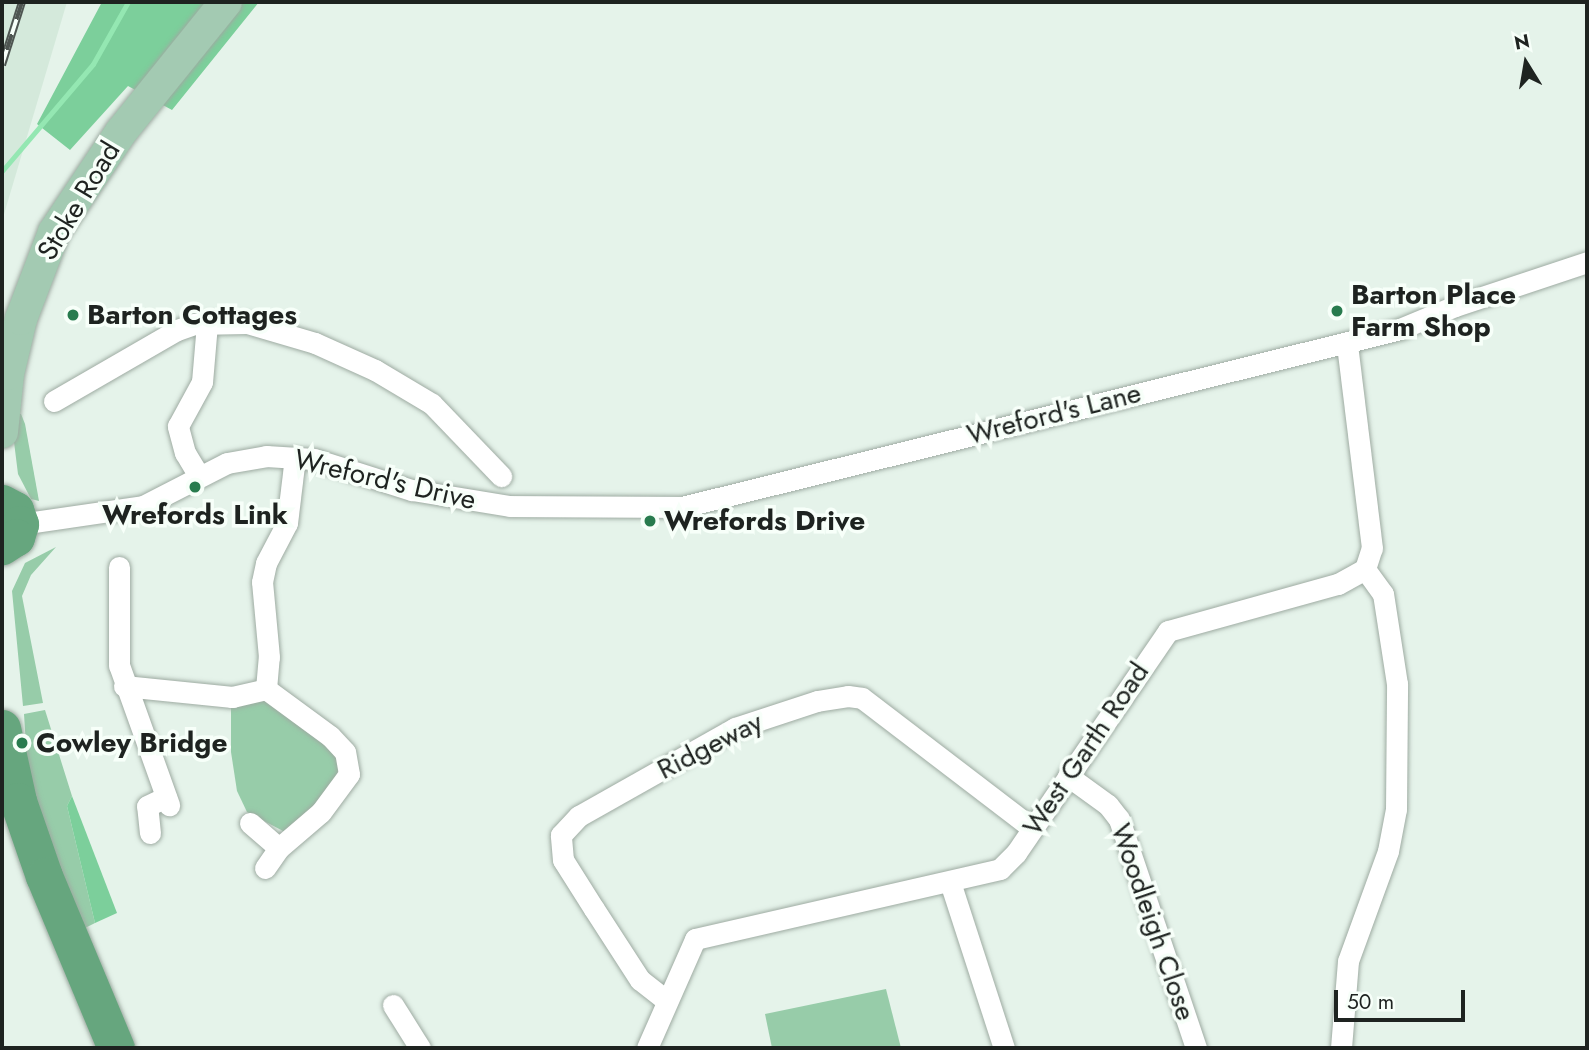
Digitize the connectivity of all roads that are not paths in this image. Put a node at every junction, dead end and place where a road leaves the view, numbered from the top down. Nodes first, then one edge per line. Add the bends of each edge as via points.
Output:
1 (226, 2) edge
2 (1587, 262) edge
3 (206, 324) junction
4 (1347, 343) junction
5 (54, 401) dead end
6 (2, 432) edge
7 (295, 457) junction
8 (199, 476) junction
9 (501, 476) dead end
10 (510, 506) joint
11 (8, 524) edge
12 (119, 567) dead end
13 (1365, 569) junction
14 (124, 686) junction
15 (266, 689) junction
16 (4, 751) edge
17 (1068, 776) junction
18 (250, 823) dead end
19 (1032, 828) junction
20 (150, 834) dead end
21 (279, 848) junction
22 (265, 868) dead end
23 (950, 882) junction
24 (667, 1002) junction
25 (393, 1005) dead end
26 (116, 1048) edge
27 (420, 1048) edge
28 (647, 1048) edge
29 (1004, 1048) edge
30 (1196, 1048) edge
31 (1341, 1048) edge

1 - 6 main road, Stoke Road via 121,132 54,232 21,319 8,374
2 - 4 street, Wreford's Lane via 1455,306 1432,319
3 - 5 street via 177,330
3 - 8 street via 202,382 178,426 185,453
3 - 9 street via 247,323 315,343 375,370 432,404
4 - 10 street, Wreford's Lane via 682,507
4 - 13 street via 1371,548
7 - 8 street, Wreford's Drive via 247,459
7 - 10 street, Wreford's Drive via 333,463 412,490
7 - 15 street via 287,523 266,563 262,582 269,657
8 - 11 street, Wreford's Drive via 143,506
12 - 14 street via 119,665
13 - 17 street, West Garth Road via 1338,584 1168,631
13 - 31 street via 1383,594 1397,684 1396,809 1388,850 1348,961
14 - 15 street via 232,697
14 - 20 street via 167,801 147,806
15 - 21 street via 330,736 345,752 350,767 347,782
16 - 26 highway via 44,876
17 - 19 street, West Garth Road
17 - 30 street, Woodleigh Close via 1108,805 1119,819
18 - 21 street
19 - 23 street, West Garth Road via 1000,869
19 - 24 street, Ridgeway via 862,698 817,701 735,728 579,816 561,835 564,860 594,909 640,980
21 - 22 street
23 - 24 street, West Garth Road via 695,939
23 - 29 street
24 - 28 street, West Garth Road
25 - 27 street

